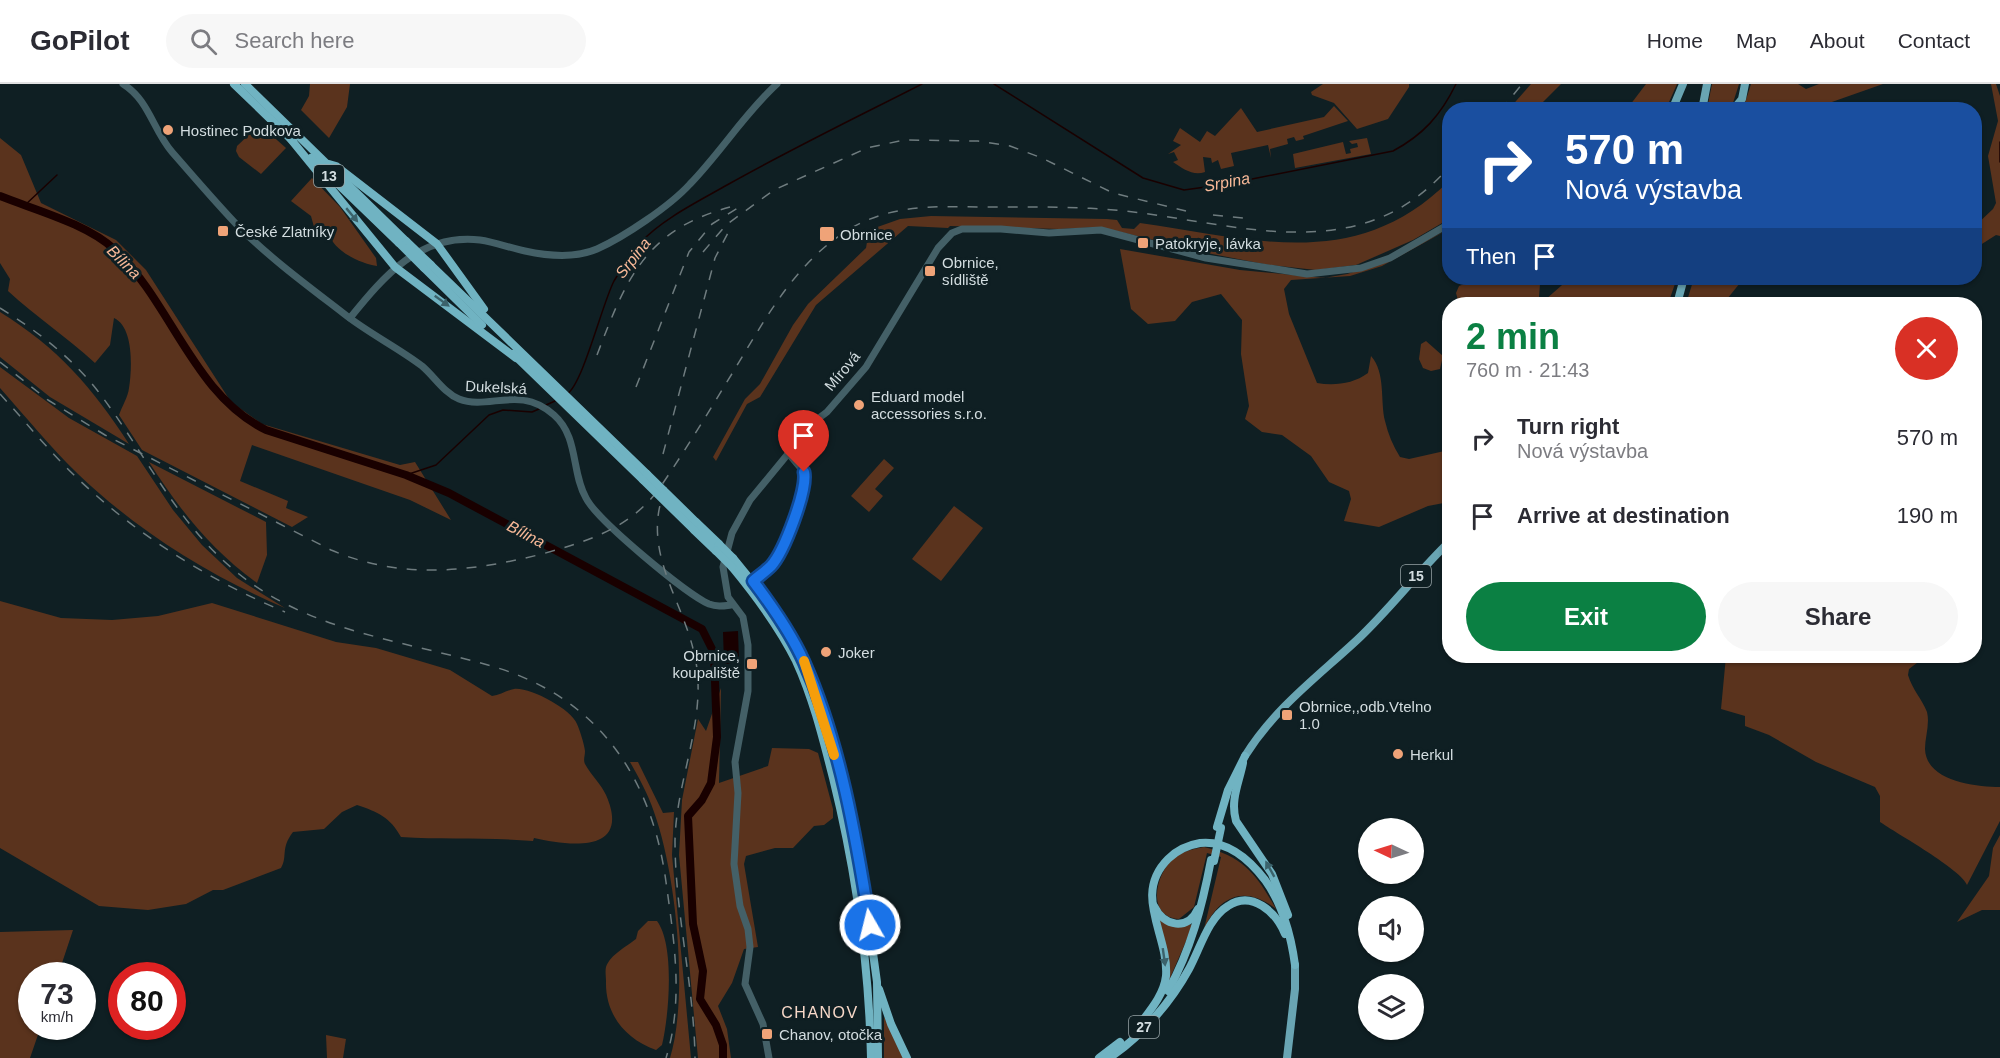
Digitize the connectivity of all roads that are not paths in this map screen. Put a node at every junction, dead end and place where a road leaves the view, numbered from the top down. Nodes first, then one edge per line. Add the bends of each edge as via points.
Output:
1 (123, 84) edge
2 (234, 84) edge
3 (245, 84) edge
4 (777, 84) edge
5 (1683, 84) edge
6 (1707, 84) edge
7 (1745, 84) edge
8 (253, 96) junction
9 (1675, 102) edge
10 (1704, 102) edge
11 (1740, 102) edge
12 (263, 106) junction
13 (289, 137) junction
14 (329, 165) junction
15 (1442, 228) edge
16 (403, 242) junction
17 (437, 244) junction
18 (428, 266) junction
19 (395, 267) junction
20 (350, 318) junction
21 (492, 322) junction
22 (516, 358) junction
23 (545, 381) junction
24 (788, 453) junction
25 (721, 546) junction
26 (1442, 549) edge
27 (733, 563) junction
28 (753, 581) junction
29 (731, 605) junction
30 (1244, 759) junction
31 (1212, 861) junction
32 (1152, 900) junction
33 (1295, 965) junction
34 (877, 982) junction
35 (1173, 991) junction
36 (1143, 1020) junction
37 (769, 1058) edge
38 (871, 1058) edge
39 (878, 1058) edge
40 (907, 1058) edge
41 (1099, 1058) edge
42 (1109, 1058) edge
43 (1287, 1058) edge

1 - 20 street, Dukelská via 136,92 170,150 240,228
2 - 8 highway, 13
3 - 8 highway, 13
4 - 17 street via 689,186 611,243 593,251 560,255 482,241
5 - 9 main road
6 - 10 main road
7 - 11 main road
8 - 12 highway, 13
12 - 13 highway, 13
12 - 14 highway, 13
13 - 16 highway, 13
13 -> 19 highway
14 - 16 highway, 13
14 - 17 highway via 336,166
15 - 24 street, Mírová via 1390,258 1361,268 1307,274 1206,258 1101,230 1049,233 962,229 945,239 866,367
16 - 18 highway, 13, bridge
17 - 19 street
17 - 21 highway
18 - 21 highway, 13
18 - 22 highway, 13
19 - 20 street
19 -> 22 highway
20 - 29 street, Dukelská via 423,367 459,399 507,399 535,404 554,415 569,437 585,497 595,511 657,568 701,600 717,606
21 - 23 highway, 13
22 - 23 highway, 13
23 - 25 highway, 13, bridge via 695,526
24 - 25 street, Mírová via 750,500
24 - 28 street via 804,472 805,487 778,555
25 - 27 highway, 13, bridge
25 - 29 street, Mírová
26 - 30 main road, 15 via 1356,640 1287,701
27 - 28 highway, 13
27 - 38 highway, 13 via 791,652 821,734 847,837 862,925
28 - 34 highway, 13 via 804,661 825,722 858,858
29 - 37 street via 743,617 748,645 748,691 735,762 734,864 750,947 745,984 763,1024
30 - 31 highway, bridge via 1219,827
33 -> 30 highway via 1295,943 1283,897 1233,813
31 - 32 highway via 1198,909 1190,920 1166,922
31 - 35 highway via 1200,926
31 - 36 highway via 1187,954 1168,990
32 - 33 highway via 1155,878 1176,852 1201,843 1230,848 1253,866 1275,897 1288,927
32 -> 36 highway via 1166,977 1160,996
33 - 35 highway via 1277,919 1257,902 1242,900 1218,915
33 - 43 main road
34 - 39 highway, 13
34 - 40 highway
35 - 42 highway, 27 via 1156,1016
36 - 41 highway, 27

